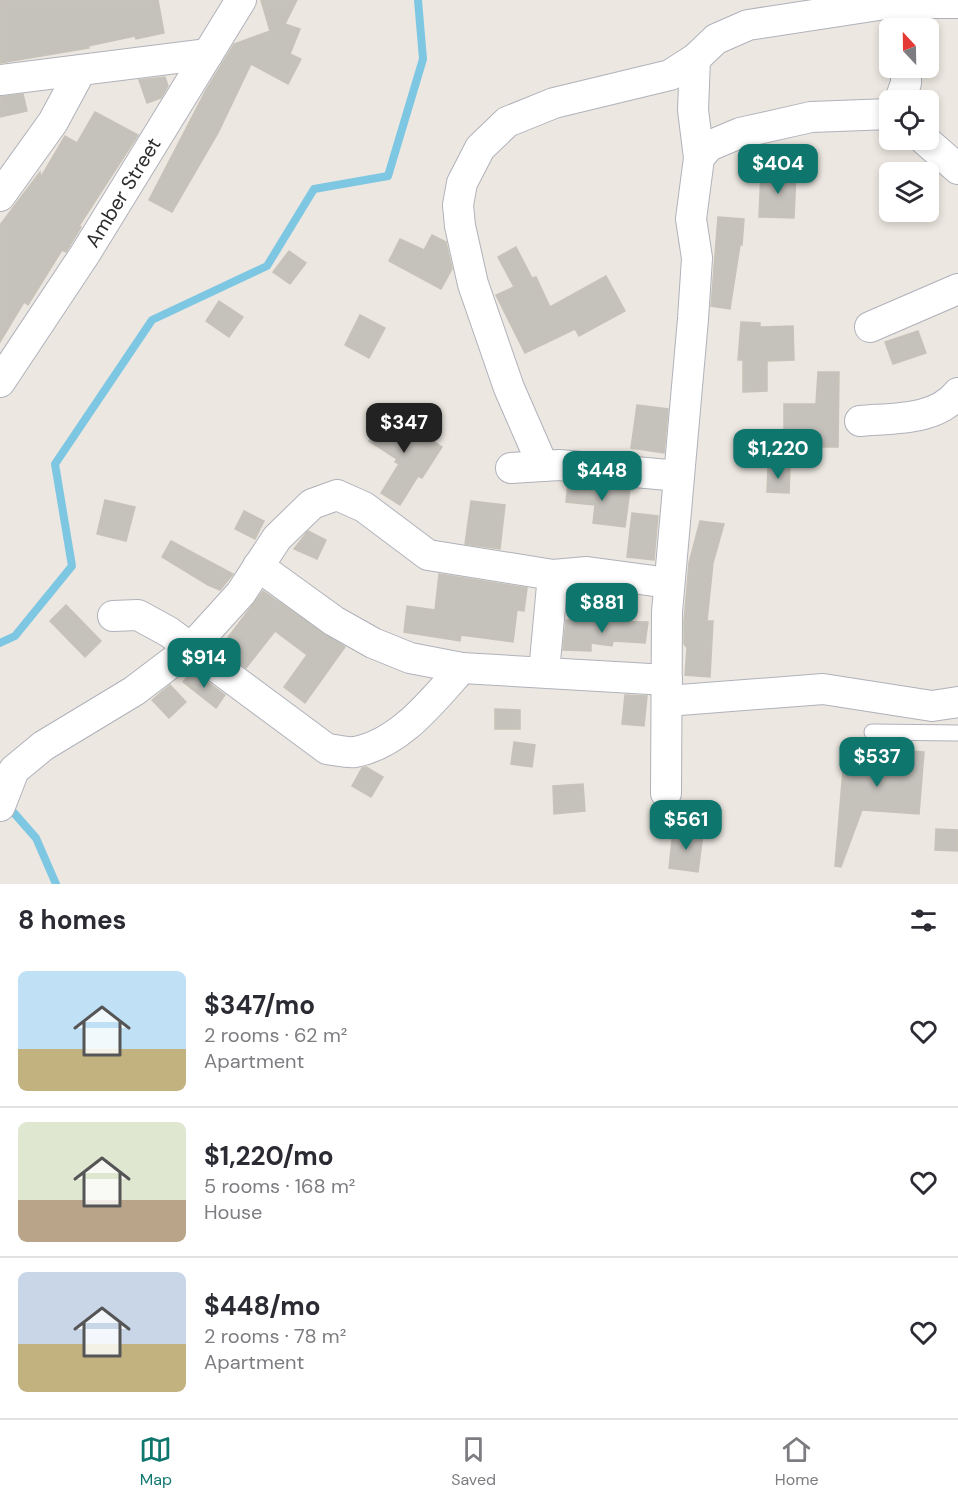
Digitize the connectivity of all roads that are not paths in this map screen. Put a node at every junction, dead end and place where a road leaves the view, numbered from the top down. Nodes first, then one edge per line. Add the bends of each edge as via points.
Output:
1 (241, 0) edge
2 (958, 3) edge
3 (907, 16) edge
4 (208, 54) junction
5 (695, 59) junction
6 (81, 70) junction
7 (0, 80) edge
8 (879, 114) edge
9 (937, 150) edge
10 (699, 158) junction
11 (958, 168) edge
12 (0, 196) edge
13 (958, 289) edge
14 (870, 327) dead end
15 (0, 382) edge
16 (958, 393) edge
17 (860, 421) dead end
18 (543, 466) junction
19 (511, 468) dead end
20 (679, 476) junction
21 (258, 566) junction
22 (554, 575) junction
23 (669, 583) junction
24 (113, 616) dead end
25 (192, 647) junction
26 (462, 668) junction
27 (544, 672) junction
28 (667, 691) junction
29 (958, 702) edge
30 (872, 732) dead end
31 (958, 734) edge
32 (666, 793) dead end
33 (0, 806) edge

1 - 4 street, Amber Street
2 - 3 street
3 - 5 street via 892,3 748,25 716,39
4 - 6 street
4 - 15 street, Amber Street via 85,254
5 - 10 street via 693,110
5 - 18 street via 670,75 554,103 507,122 480,148 462,183 460,226 473,284 509,388
6 - 7 street
6 - 12 street via 53,122
8 - 10 street via 811,117 740,133 709,146
9 - 11 street
10 - 20 street via 691,219 697,258
13 - 14 street
16 - 17 street via 936,411
18 - 19 street
18 - 20 street
20 - 23 street
21 - 22 street via 277,538 312,504 337,495 364,507 428,555
21 - 25 street via 241,593
21 - 26 street via 334,621 372,642 410,658
22 - 23 street via 587,572
22 - 27 street
23 - 28 street
24 - 25 street via 138,615
25 - 26 street via 327,749 353,752 378,746 418,717
25 - 33 street via 134,691 43,746 14,770
26 - 27 street
27 - 28 street
28 - 29 street via 823,689 932,706
28 - 32 street
30 - 31 lane

